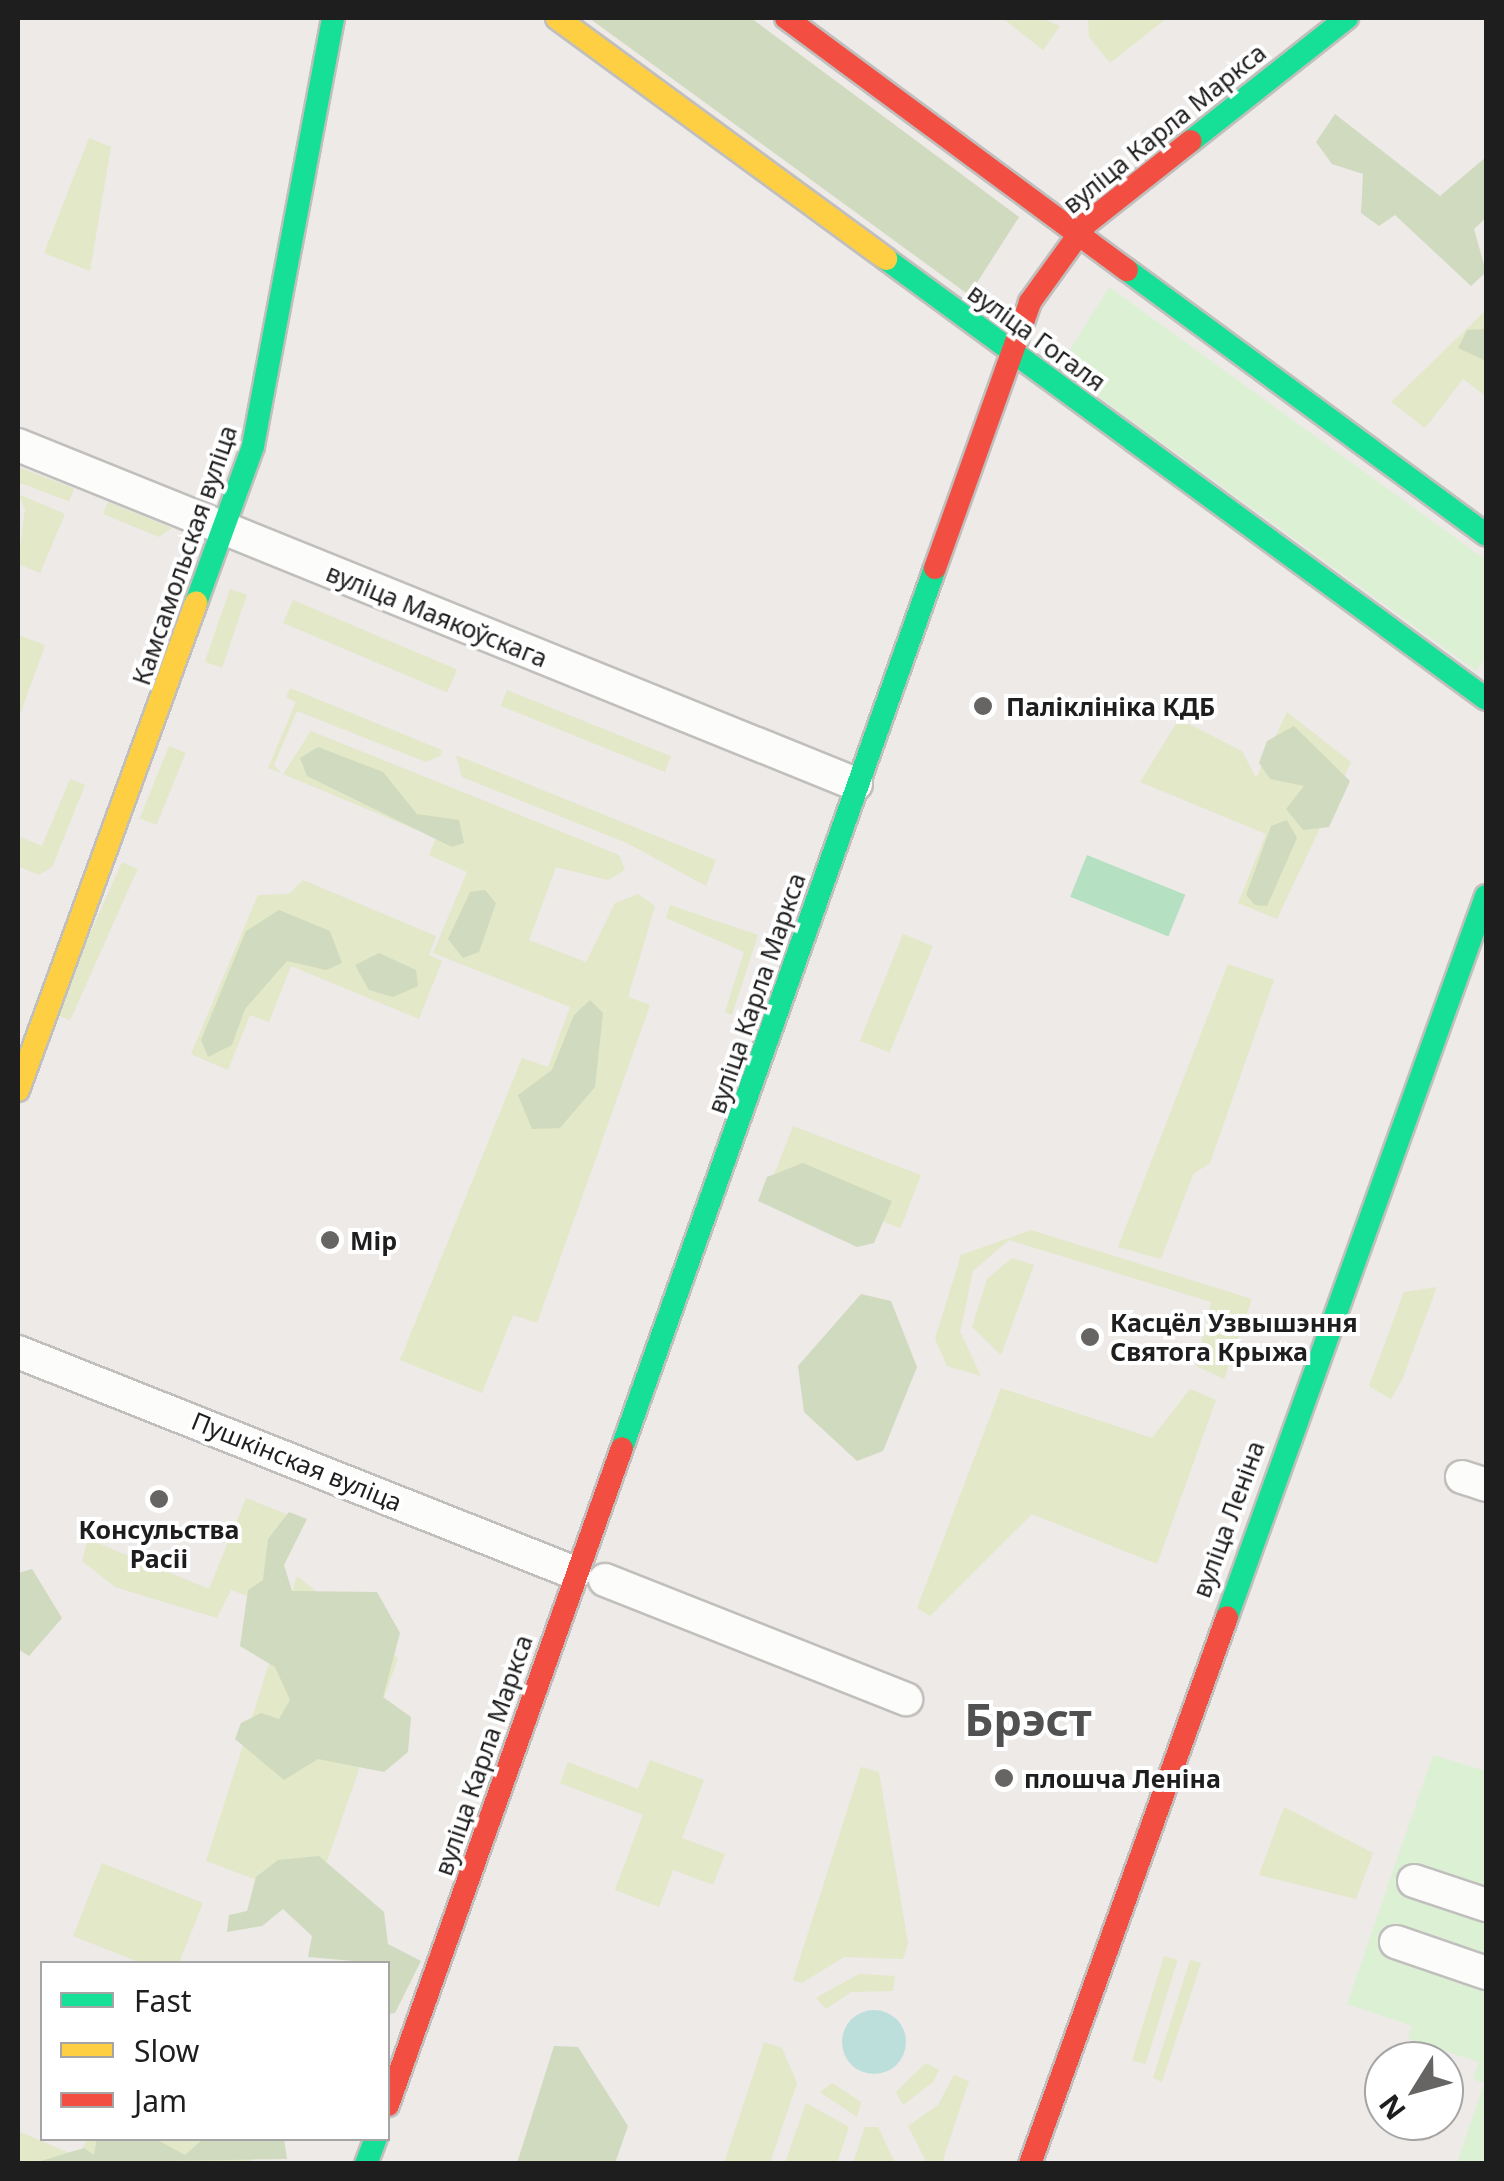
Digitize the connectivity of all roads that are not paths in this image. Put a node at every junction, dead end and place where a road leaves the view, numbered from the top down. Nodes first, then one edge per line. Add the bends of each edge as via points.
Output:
1 (333, 18) edge
2 (556, 18) edge
3 (786, 18) edge
4 (1347, 18) edge
5 (1077, 232) junction
6 (1010, 351) junction
7 (18, 446) edge
8 (226, 530) junction
9 (1486, 536) edge
10 (1486, 699) edge
11 (856, 784) junction
12 (1486, 896) edge
13 (18, 1090) edge
14 (18, 1352) edge
15 (590, 1576) junction
16 (906, 1699) dead end
17 (1414, 1882) dead end
18 (1486, 1905) edge
19 (1396, 1942) dead end
20 (1486, 1973) edge
21 (390, 2101) edge
22 (1030, 2164) edge

1 - 8 main road, Камсамольская вуліца via 265,393
2 - 6 main road, вуліца Гогаля
3 - 5 main road
4 - 5 main road, вуліца Карла Маркса
5 - 6 main road, вуліца Карла Маркса via 1037,286
5 - 9 main road
6 - 10 main road, вуліца Гогаля
6 - 11 main road, вуліца Карла Маркса
7 - 8 street, вуліца Маякоўскага
8 - 11 street, вуліца Маякоўскага
8 - 13 main road, Камсамольская вуліца
11 - 15 main road, вуліца Карла Маркса
12 - 22 main road, вуліца Леніна
14 - 15 street, Пушкінская вуліца
15 - 16 street, Пушкінская вуліца
15 - 21 main road, вуліца Карла Маркса
17 - 18 street
19 - 20 street

